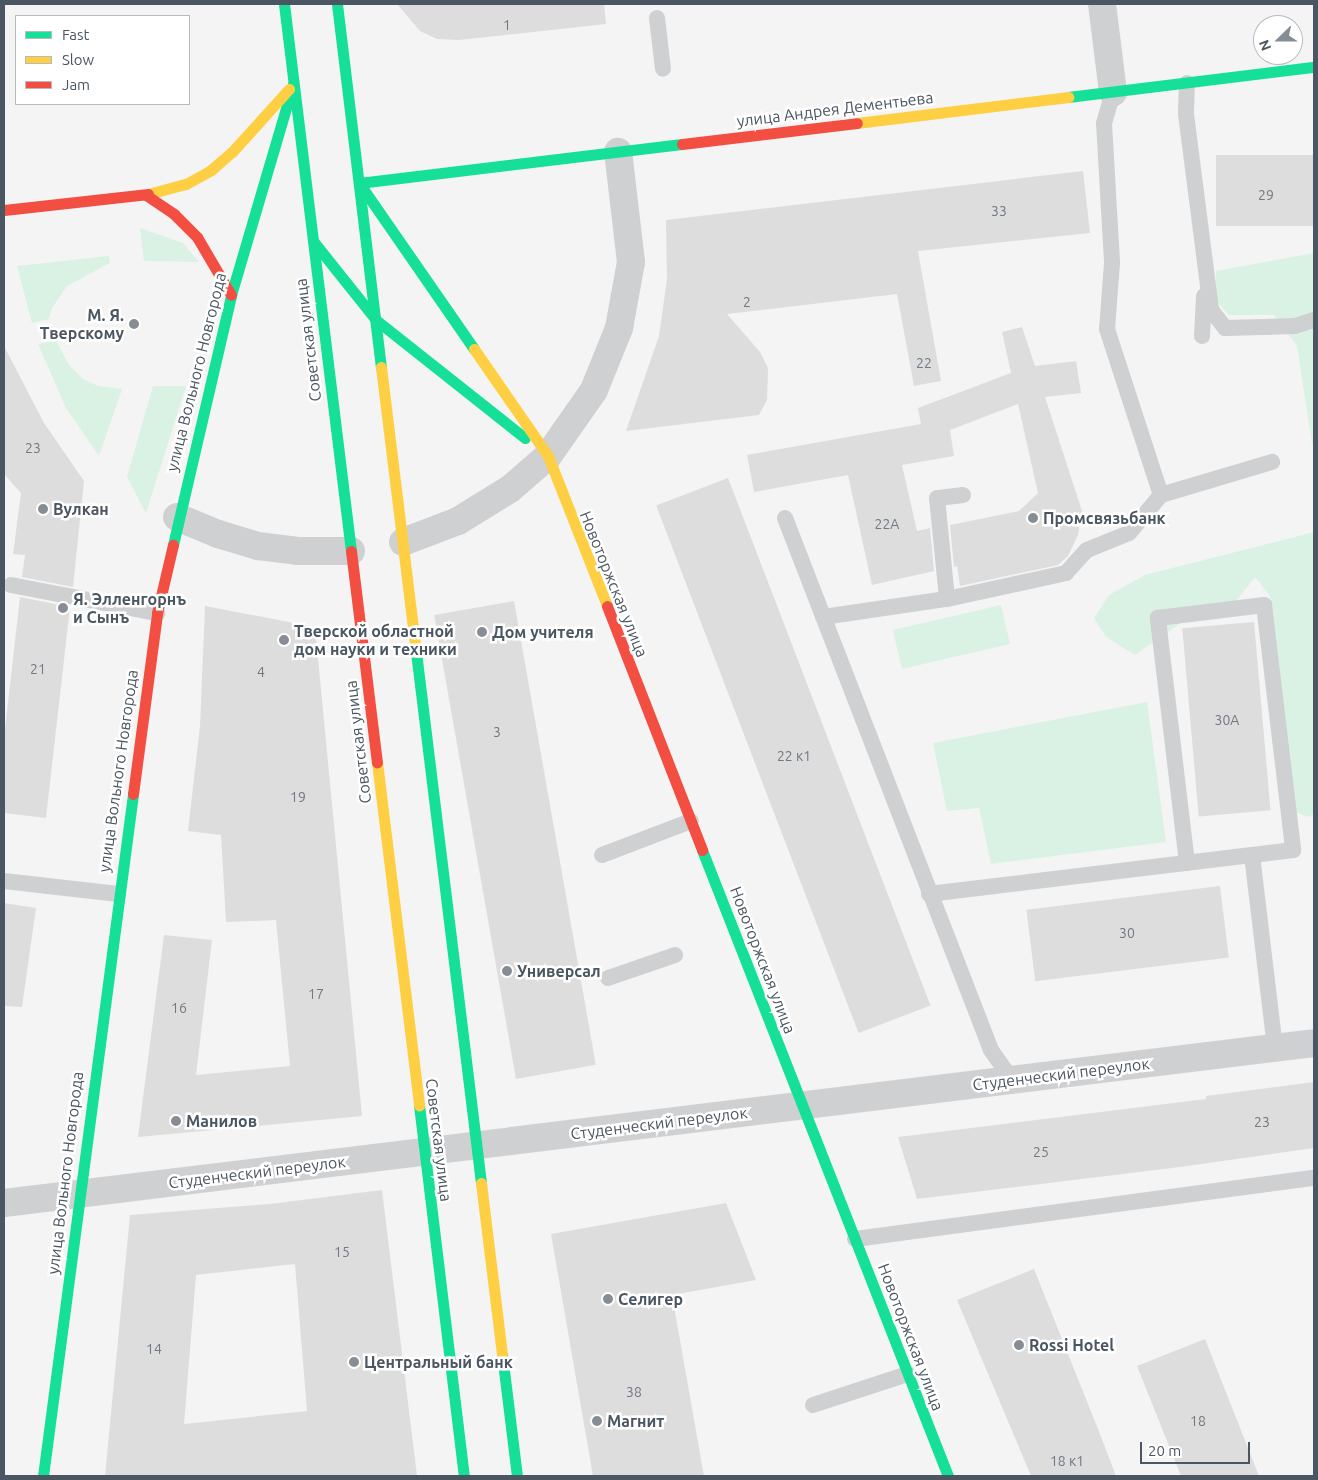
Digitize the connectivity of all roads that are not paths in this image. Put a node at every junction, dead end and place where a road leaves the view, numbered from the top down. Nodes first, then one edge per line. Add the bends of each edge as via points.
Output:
1 (284, 4) edge
2 (337, 4) edge
3 (1102, 4) edge
4 (657, 18) dead end
5 (1314, 67) edge
6 (663, 69) dead end
7 (1186, 83) junction
8 (294, 84) junction
9 (1113, 92) junction
10 (618, 152) junction
11 (359, 183) junction
12 (146, 195) junction
13 (4, 210) edge
14 (312, 241) junction
15 (1206, 266) junction
16 (231, 296) junction
17 (376, 320) junction
18 (1314, 320) edge
19 (1202, 336) dead end
20 (548, 456) junction
21 (1272, 462) dead end
22 (1161, 495) junction
23 (963, 496) dead end
24 (177, 517) junction
25 (785, 518) dead end
26 (402, 542) junction
27 (351, 551) junction
28 (11, 585) dead end
29 (947, 599) junction
30 (157, 613) junction
31 (823, 617) junction
32 (691, 821) junction
33 (602, 855) dead end
34 (1252, 855) junction
35 (1187, 863) junction
36 (4, 881) edge
37 (118, 894) junction
38 (929, 894) junction
39 (675, 955) dead end
40 (608, 978) dead end
41 (1314, 1043) edge
42 (1275, 1048) junction
43 (1012, 1080) junction
44 (802, 1106) junction
45 (476, 1145) junction
46 (424, 1151) junction
47 (1314, 1178) edge
48 (79, 1194) junction
49 (4, 1203) edge
50 (855, 1239) junction
51 (908, 1374) junction
52 (813, 1405) dead end
53 (43, 1476) edge
54 (464, 1476) edge
55 (517, 1476) edge
56 (948, 1476) edge

1 - 8 main road, Советская улица
2 - 11 main road
3 - 9 street
4 - 6 lane
5 - 7 main road, улица Андрея Дементьева
7 - 9 main road, улица Андрея Дементьева
7 - 15 lane via 1186,114
8 - 12 main road via 216,166 186,184
8 - 14 main road, Советская улица
8 - 16 main road, улица Вольного Новгорода
9 - 10 main road, улица Андрея Дементьева
9 - 22 lane via 1104,123 1112,263 1107,328
10 - 11 main road, улица Андрея Дементьева
10 - 20 street via 631,262 625,306 612,350 594,390
11 - 17 main road
11 - 20 main road, Новоторжская улица
12 - 13 main road
12 - 16 main road via 174,214 197,238 216,265
14 - 17 main road
14 - 27 main road, Советская улица
15 - 18 lane via 1211,310 1225,328 1295,326
15 - 19 lane
16 - 24 main road, улица Вольного Новгорода
17 - 20 main road
17 - 26 main road
20 - 26 street via 510,489 476,512
20 - 32 main road, Новоторжская улица
21 - 22 lane
22 - 29 lane via 1129,533 1087,550 1066,574
23 - 29 lane via 936,498
24 - 27 street via 258,546 298,552
24 - 30 main road, улица Вольного Новгорода
25 - 31 lane
26 - 45 main road
27 - 46 main road, Советская улица
28 - 30 lane
29 - 31 lane
30 - 37 main road, улица Вольного Новгорода
31 - 38 lane
32 - 33 lane
32 - 44 main road, Новоторжская улица
34 - 35 lane
34 - 35 lane via 1293,850 1264,605 1158,618
34 - 42 lane
35 - 38 lane
36 - 37 lane
37 - 48 main road, улица Вольного Новгорода
38 - 43 lane via 991,1050
39 - 40 lane
41 - 42 street, Студенческий переулок
42 - 43 street, Студенческий переулок
43 - 44 street, Студенческий переулок
44 - 45 street, Студенческий переулок
44 - 50 main road, Новоторжская улица
45 - 46 street, Студенческий переулок
45 - 55 main road
46 - 48 street, Студенческий переулок
46 - 54 main road, Советская улица
47 - 50 lane
48 - 49 street, Студенческий переулок
48 - 53 main road, улица Вольного Новгорода
50 - 51 main road, Новоторжская улица
51 - 52 lane
51 - 56 main road, Новоторжская улица

